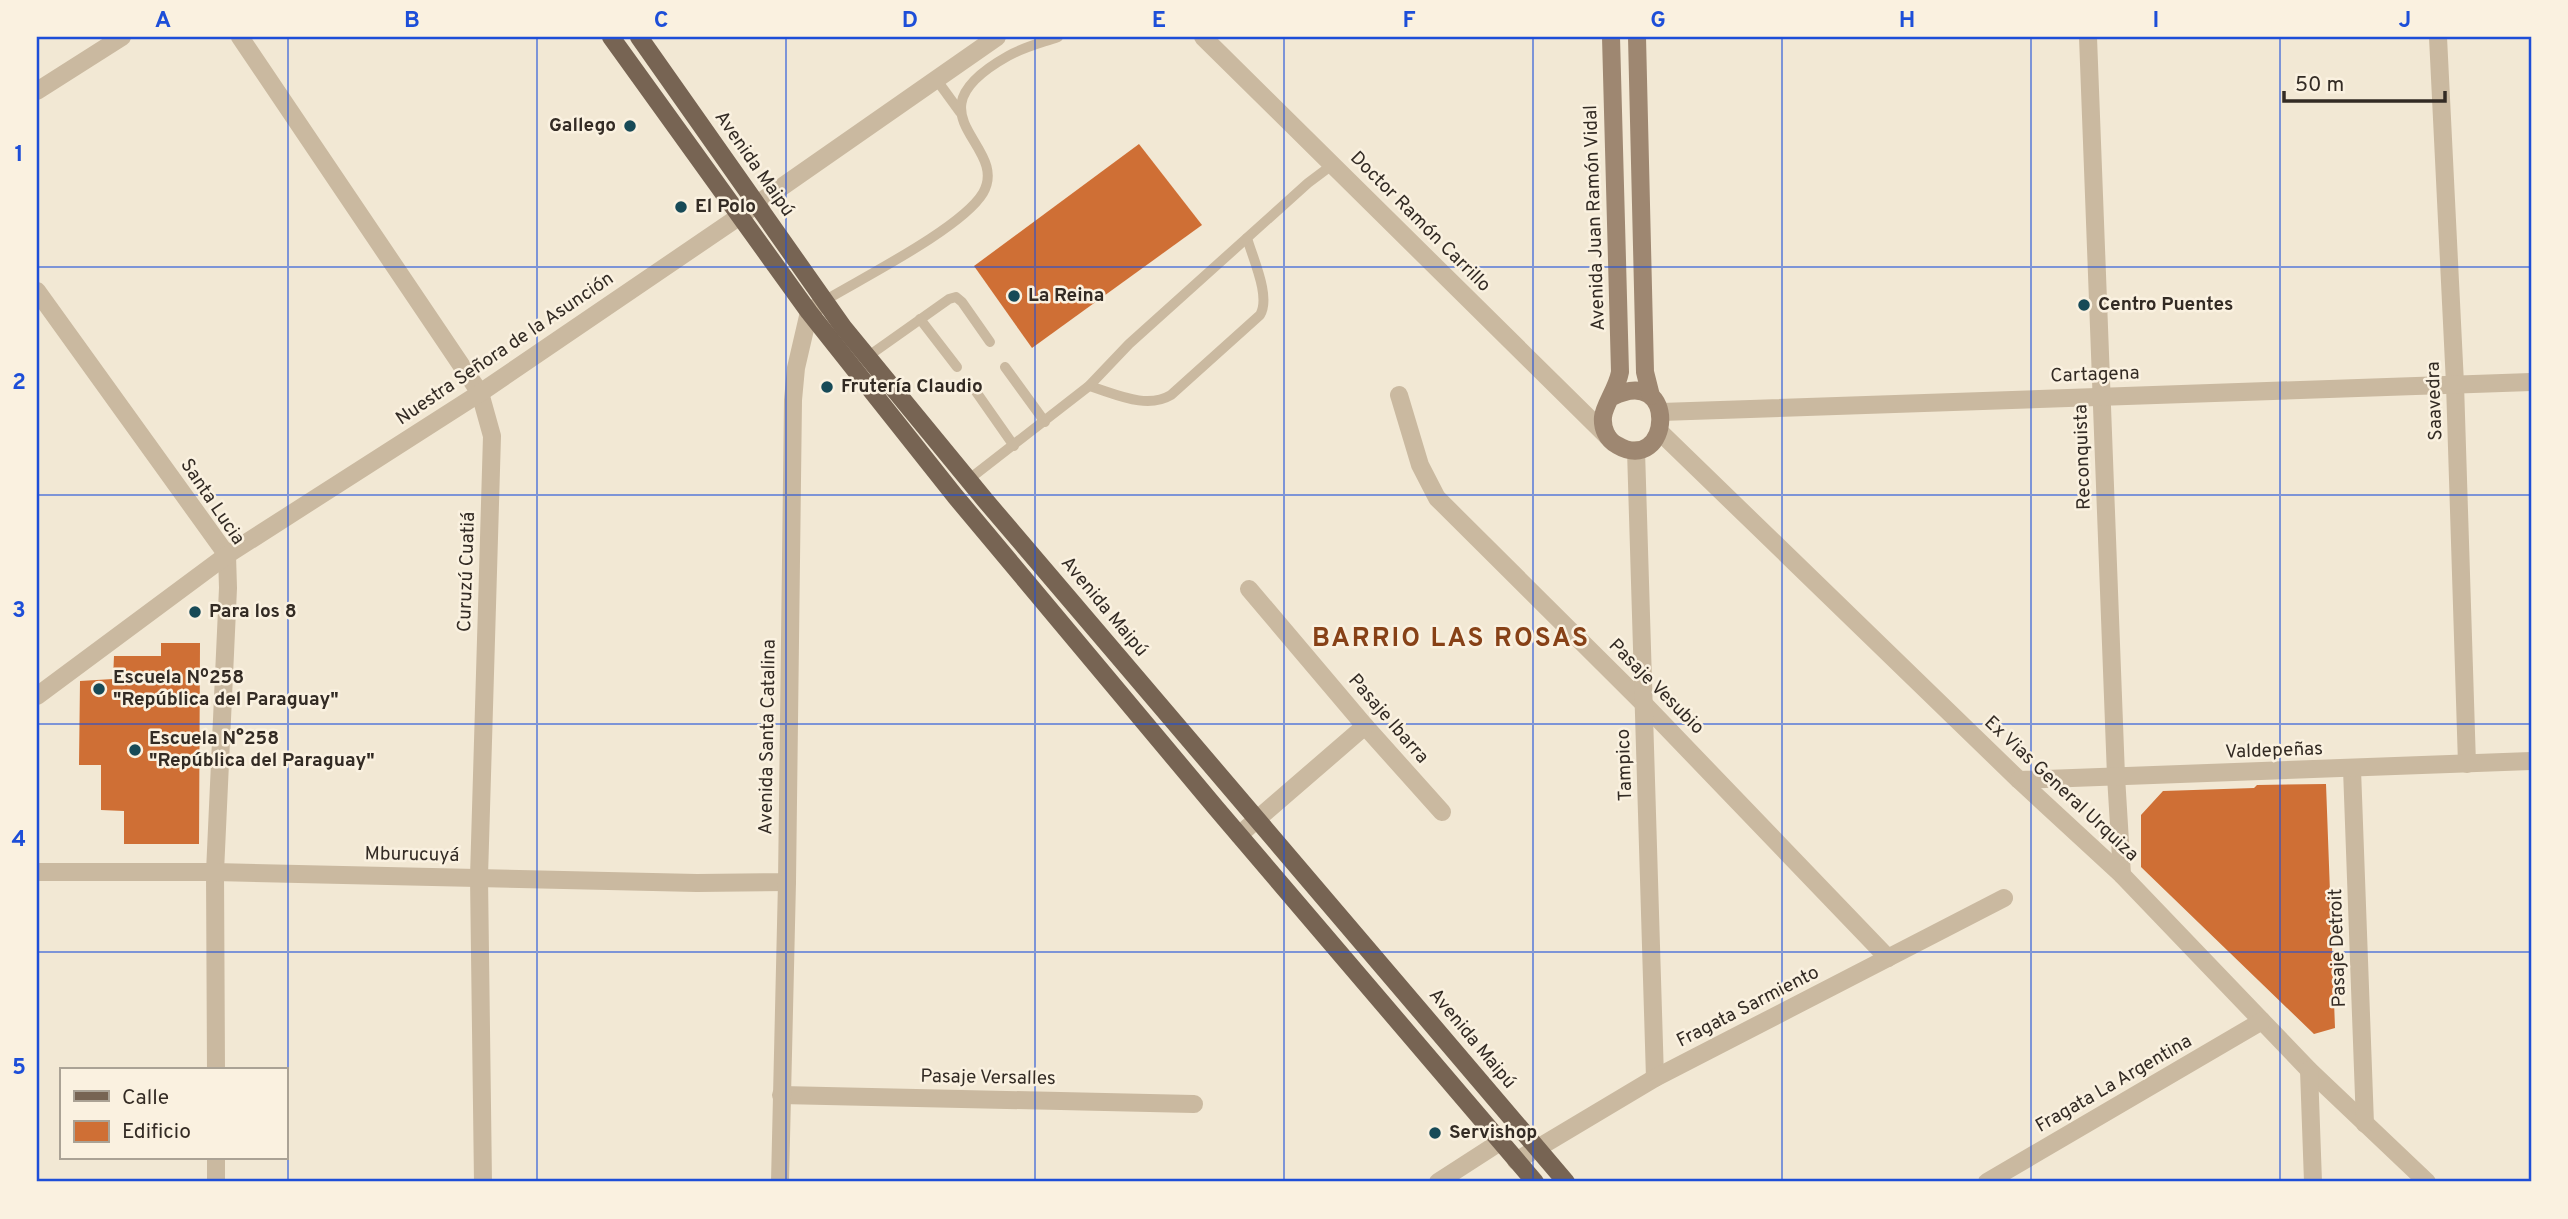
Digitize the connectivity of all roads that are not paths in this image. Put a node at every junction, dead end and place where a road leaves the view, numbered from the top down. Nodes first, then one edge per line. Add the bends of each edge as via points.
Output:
1 (122, 37) edge
2 (240, 37) edge
3 (611, 37) edge
4 (639, 37) edge
5 (997, 37) edge
6 (1058, 37) edge
7 (1203, 37) edge
8 (1611, 37) edge
9 (1637, 37) edge
10 (2088, 37) edge
11 (2438, 37) edge
12 (936, 79) junction
13 (37, 91) edge
14 (960, 112) junction
15 (1332, 165) junction
16 (757, 204) junction
17 (740, 216) junction
18 (1247, 238) junction
19 (37, 291) edge
20 (824, 300) junction
21 (809, 312) junction
22 (920, 319) junction
23 (990, 342) dead end
24 (867, 357) junction
25 (957, 367) dead end
26 (1005, 367) dead end
27 (2531, 382) edge
28 (2455, 384) junction
29 (972, 386) dead end
30 (1088, 386) junction
31 (480, 393) junction
32 (1399, 395) dead end
33 (1651, 396) junction
34 (2101, 396) junction
35 (1612, 397) junction
36 (1661, 412) junction
37 (1045, 422) junction
38 (1660, 432) junction
39 (1608, 437) junction
40 (1014, 446) junction
41 (1636, 450) junction
42 (968, 480) junction
43 (227, 555) junction
44 (1249, 589) dead end
45 (37, 696) edge
46 (1644, 704) junction
47 (1365, 726) junction
48 (2531, 761) edge
49 (2467, 764) junction
50 (2352, 769) junction
51 (2116, 776) junction
52 (2019, 780) junction
53 (1442, 811) dead end
54 (1257, 818) junction
55 (1239, 835) junction
56 (37, 872) edge
57 (215, 872) junction
58 (2122, 875) junction
59 (479, 877) junction
60 (787, 882) junction
61 (2004, 898) dead end
62 (1888, 958) junction
63 (2262, 1021) junction
64 (216, 1068) edge
65 (2309, 1070) junction
66 (1655, 1078) junction
67 (781, 1095) junction
68 (1194, 1104) dead end
69 (2365, 1124) junction
70 (1500, 1142) junction
71 (1536, 1147) junction
72 (216, 1160) edge
73 (1516, 1161) junction
74 (216, 1182) edge
75 (483, 1182) edge
76 (780, 1182) edge
77 (1438, 1182) edge
78 (1535, 1182) edge
79 (1566, 1182) edge
80 (1987, 1182) edge
81 (2312, 1182) edge
82 (2427, 1182) edge

1 - 13 street
2 - 31 street, Curuzú Cuatiá
3 - 17 main road
4 - 16 main road, Avenida Maipú
5 - 12 street, Nuestra Señora de la Asunción
6 - 14 lane via 992,66 968,88
7 - 15 street, Doctor Ramón Carrillo
8 - 35 main road, Avenida Juan Ramón Vidal via 1620,372
9 - 33 main road via 1645,372
10 - 34 street, Reconquista
11 - 28 street, Saavedra
12 - 14 lane
12 - 16 street, Nuestra Señora de la Asunción
14 - 20 lane via 985,162 987,183 975,204 940,232
15 - 18 lane
15 - 39 street, Doctor Ramón Carrillo
16 - 17 street, Nuestra Señora de la Asunción
16 - 20 main road, Avenida Maipú
17 - 21 main road
17 - 31 street, Nuestra Señora de la Asunción
18 - 30 lane
18 - 30 lane via 1264,297 1260,316 1161,401 1149,403
19 - 43 street, Santa Lucia
20 - 21 street
20 - 24 main road, Avenida Maipú
21 - 55 main road via 955,496
21 - 60 street, Avenida Santa Catalina via 793,400
22 - 23 lane via 956,298
22 - 24 lane
22 - 25 lane
24 - 42 main road, Avenida Maipú
26 - 37 lane
27 - 28 street, Cartagena
28 - 34 street, Cartagena
28 - 49 street, Saavedra
29 - 40 lane
30 - 37 lane
31 - 43 street, Nuestra Señora de la Asunción
31 - 59 street, Curuzú Cuatiá via 492,436
32 - 46 street, Pasaje Vesubio via 1420,465 1437,498
33 - 35 main road via 1631,391
33 - 36 main road
34 - 36 street, Cartagena
34 - 51 street, Reconquista
35 - 39 main road via 1603,415
36 - 38 main road
37 - 40 lane
38 - 41 main road via 1655,441
38 - 52 street, Ex Vias General Urquiza
39 - 41 main road via 1616,445
40 - 42 lane
41 - 46 street, Tampico
42 - 54 main road, Avenida Maipú
43 - 45 street, Nuestra Señora de la Asunción
43 - 57 street, Santa Lucia
44 - 47 street, Pasaje Ibarra
46 - 62 street, Pasaje Vesubio
46 - 66 street, Tampico
47 - 53 street, Pasaje Ibarra
47 - 54 street
48 - 49 street, Valdepeñas
49 - 50 street, Valdepeñas
50 - 51 street, Valdepeñas
50 - 69 street, Pasaje Detroit
51 - 52 street, Valdepeñas
51 - 58 street, Reconquista
52 - 58 street, Ex Vias General Urquiza
54 - 55 street
54 - 71 main road, Avenida Maipú
55 - 70 main road
56 - 57 street, Mburucuyá
57 - 59 street, Mburucuyá
57 - 64 street, Santa Lucia
58 - 63 street, Ex Vias General Urquiza
59 - 60 street, Mburucuyá
59 - 75 street, Curuzú Cuatiá
60 - 67 street, Avenida Santa Catalina
61 - 62 street, Fragata Sarmiento
62 - 66 street, Fragata Sarmiento
63 - 65 street, Ex Vias General Urquiza
63 - 80 street, Fragata La Argentina
65 - 69 street, Ex Vias General Urquiza
65 - 81 street
66 - 71 street, Fragata Sarmiento
67 - 68 street, Pasaje Versalles
67 - 76 street, Avenida Santa Catalina
69 - 82 street, Ex Vias General Urquiza
70 - 73 main road
70 - 77 street
71 - 73 street, Fragata Sarmiento
71 - 79 main road, Avenida Maipú
72 - 74 street
73 - 78 main road

